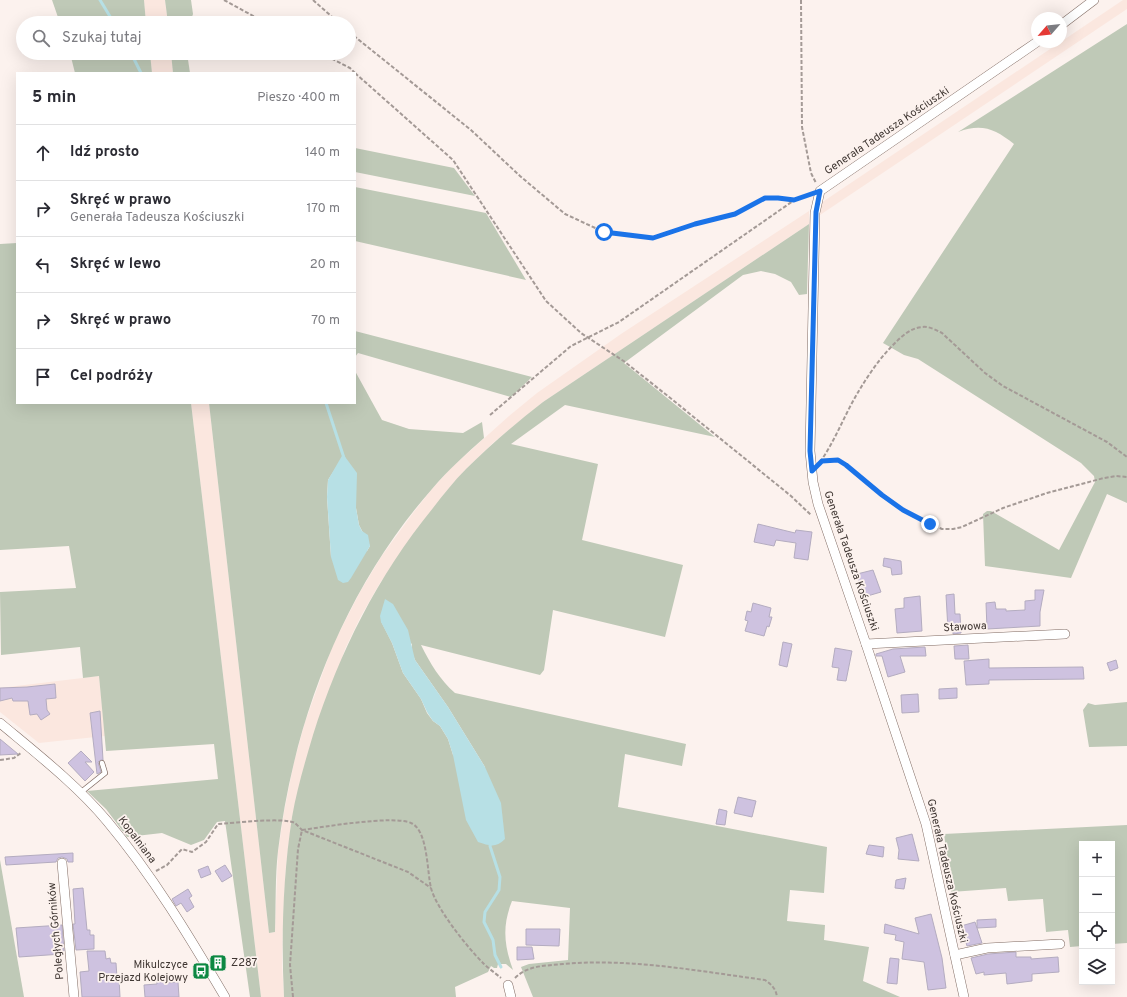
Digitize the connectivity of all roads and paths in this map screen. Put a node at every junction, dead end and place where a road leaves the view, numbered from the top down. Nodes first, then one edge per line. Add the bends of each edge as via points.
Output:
1 (224, 0) edge
2 (313, 0) edge
3 (801, 0) edge
4 (1094, 0) edge
5 (253, 16) edge
6 (331, 16) edge
7 (1067, 20) edge
8 (356, 38) edge
9 (1031, 46) edge
10 (335, 60) edge
11 (354, 72) edge
12 (356, 74) edge
13 (820, 191) junction
14 (794, 200) junction
15 (587, 338) junction
16 (490, 415) dead end
17 (1127, 457) edge
18 (822, 461) junction
19 (812, 471) junction
20 (1127, 477) edge
21 (812, 516) dead end
22 (1065, 634) dead end
23 (866, 644) junction
24 (0, 723) edge
25 (28, 746) junction
26 (0, 760) edge
27 (102, 763) dead end
28 (80, 793) junction
29 (302, 830) junction
30 (62, 863) dead end
31 (149, 876) junction
32 (431, 888) junction
33 (1060, 944) dead end
34 (955, 955) junction
35 (508, 985) junction
36 (74, 997) edge
37 (225, 997) edge
38 (293, 997) edge
39 (511, 997) edge
40 (777, 997) edge
41 (964, 997) edge

1 - 5 path
2 - 6 path
3 - 13 path via 802,127 811,173
4 - 7 street
8 - 14 path via 471,130 565,214 604,232 653,238 735,214 765,198
9 - 13 street, Generała Tadeusza Kościuszki
10 - 11 path
12 - 15 path via 453,160 546,301
13 - 14 path
13 - 19 street, Generała Tadeusza Kościuszki via 816,212
14 - 15 path via 619,322
15 - 16 path via 570,346
15 - 21 path via 625,362 791,496
17 - 18 path via 1107,442 1004,386 985,373 942,333 933,328 922,327 902,336 884,354 857,394
18 - 19 path
18 - 20 path via 838,460 903,510 942,529 962,526 1047,493 1104,478
19 - 23 street, Generała Tadeusza Kościuszki via 818,504
22 - 23 street, Stawowa
23 - 34 street, Generała Tadeusza Kościuszki via 926,824
24 - 25 street, Kopalniana
25 - 26 path via 14,758
25 - 28 street, Kopalniana
27 - 28 lane via 105,773
28 - 31 street, Kopalniana via 107,821
29 - 31 path via 294,822 283,821 218,824 206,842 192,852 182,849 167,865
29 - 32 path via 408,872
29 - 32 path via 368,822 400,820 412,823 422,835
29 - 38 path via 298,849 290,965
30 - 36 street, Poległych Górników
31 - 37 street, Kopalniana via 175,913
32 - 35 path via 443,913 470,948
33 - 34 street via 986,948
34 - 41 street, Generała Tadeusza Kościuszki
35 - 39 street
35 - 40 path via 520,973 539,966 615,962 765,980 776,991

